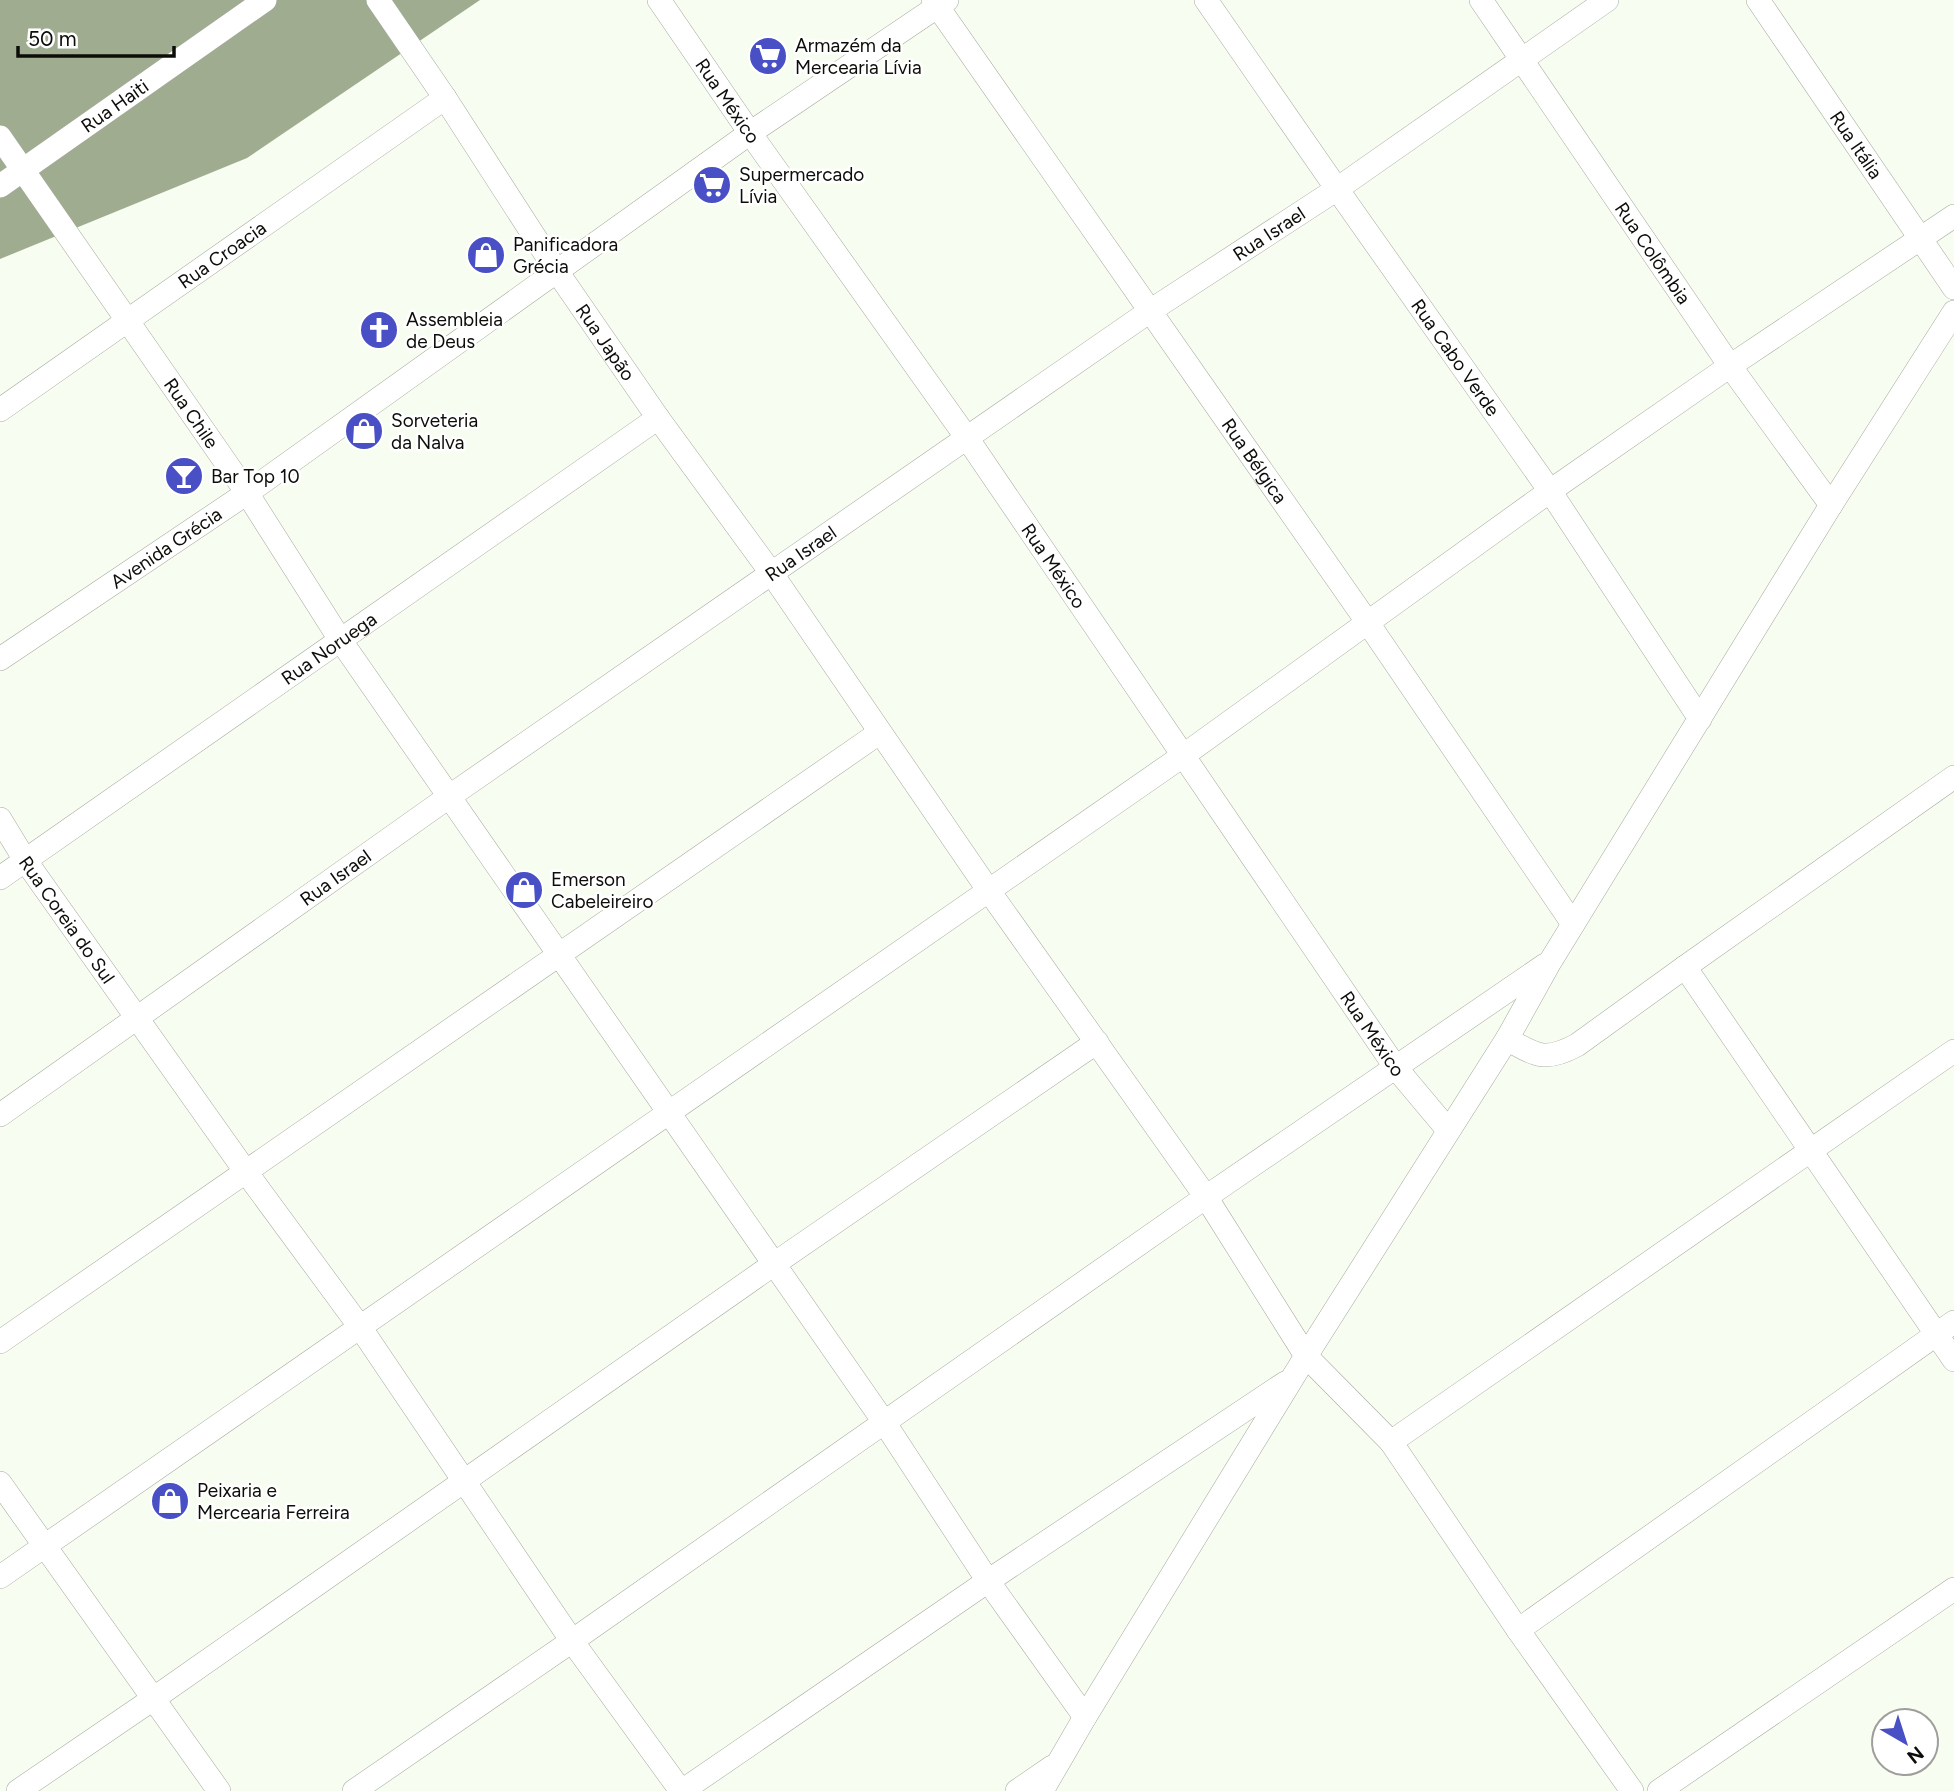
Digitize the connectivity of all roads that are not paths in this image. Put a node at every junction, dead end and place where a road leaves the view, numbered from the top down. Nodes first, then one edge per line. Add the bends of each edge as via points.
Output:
1 (265, 0) edge
2 (378, 0) edge
3 (659, 0) edge
4 (1206, 0) edge
5 (1481, 0) edge
6 (1607, 0) edge
7 (1758, 0) edge
8 (939, 2) edge
9 (1523, 60) junction
10 (445, 98) junction
11 (750, 133) junction
12 (0, 137) edge
13 (23, 170) junction
14 (0, 186) edge
15 (1337, 190) junction
16 (1954, 216) edge
17 (1919, 239) junction
18 (556, 270) junction
19 (1954, 288) edge
20 (1150, 311) junction
21 (1954, 312) edge
22 (128, 320) junction
23 (1730, 366) junction
24 (0, 410) edge
25 (658, 418) junction
26 (967, 438) junction
27 (1550, 491) junction
28 (247, 493) junction
29 (1831, 505) junction
30 (772, 574) junction
31 (1368, 623) junction
32 (341, 641) junction
33 (0, 659) edge
34 (1700, 719) junction
35 (879, 733) junction
36 (1184, 755) junction
37 (1954, 777) edge
38 (450, 796) junction
39 (0, 819) edge
40 (25, 860) junction
41 (0, 878) edge
42 (989, 891) junction
43 (1573, 924) junction
44 (558, 954) junction
45 (1550, 962) junction
46 (1685, 967) junction
47 (138, 1018) junction
48 (1507, 1039) junction
49 (1097, 1042) junction
50 (1954, 1051) edge
51 (1396, 1068) junction
52 (668, 1113) junction
53 (0, 1115) edge
54 (1448, 1130) junction
55 (1811, 1151) junction
56 (246, 1172) junction
57 (1206, 1197) junction
58 (774, 1264) junction
59 (360, 1327) junction
60 (1945, 1328) edge
61 (0, 1342) edge
62 (1306, 1356) junction
63 (1954, 1360) edge
64 (1293, 1377) junction
65 (884, 1422) junction
66 (1391, 1442) junction
67 (465, 1481) junction
68 (0, 1483) edge
69 (44, 1546) junction
70 (0, 1577) edge
71 (988, 1581) junction
72 (1954, 1590) edge
73 (1518, 1630) junction
74 (572, 1641) junction
75 (153, 1699) junction
76 (1084, 1717) junction
77 (1060, 1761) junction
78 (18, 1791) edge
79 (219, 1791) edge
80 (354, 1791) edge
81 (681, 1791) edge
82 (1017, 1791) edge
83 (1042, 1791) edge
84 (1632, 1791) edge
85 (1659, 1791) edge

1 - 13 street, Rua Haiti
2 - 10 street, Rua Japão
3 - 11 street, Rua México
4 - 15 street, Rua Cabo Verde
5 - 9 street, Rua Colômbia
6 - 9 street, Rua Israel
7 - 17 street, Rua Itália
8 - 11 street, Avenida Grécia
8 - 20 street, Rua Bélgica
9 - 15 street, Rua Israel
9 - 23 street, Rua Colômbia
10 - 18 street, Rua Japão
10 - 22 street, Rua Croacia
11 - 18 street, Avenida Grécia
11 - 26 street, Rua México
12 - 13 street, Rua Chile
13 - 14 street, Rua Haiti
13 - 22 street, Rua Chile
15 - 20 street, Rua Israel
15 - 27 street, Rua Cabo Verde
16 - 17 street
17 - 19 street, Rua Itália
17 - 23 street
18 - 25 street, Rua Japão
18 - 28 street, Avenida Grécia
20 - 26 street, Rua Israel
20 - 31 street, Rua Bélgica
21 - 29 street
22 - 24 street, Rua Croacia
22 - 28 street, Rua Chile
23 - 27 street
23 - 29 street, Rua Colômbia
25 - 30 street, Rua Japão
25 - 32 street, Rua Noruega
26 - 30 street, Rua Israel
26 - 36 street, Rua México
27 - 31 street
27 - 34 street, Rua Cabo Verde
28 - 32 street, Rua Chile
28 - 33 street, Avenida Grécia
29 - 34 street
30 - 35 street, Rua Japão
30 - 38 street, Rua Israel
31 - 36 street
31 - 43 street, Rua Bélgica
32 - 38 street, Rua Chile
32 - 40 street, Rua Noruega
34 - 43 street
35 - 42 street, Rua Japão
35 - 44 street
36 - 42 street
36 - 51 street, Rua México
37 - 46 street
38 - 44 street, Rua Chile
38 - 47 street, Rua Israel
39 - 40 street, Rua Coreia do Sul
40 - 41 street, Rua Noruega
40 - 47 street, Rua Coreia do Sul
42 - 49 street, Rua Japão
42 - 52 street
43 - 45 street
44 - 52 street, Rua Chile
44 - 56 street
45 - 48 street
45 - 51 street
46 - 48 street via 1559,1055 1542,1056
46 - 55 street
47 - 53 street, Rua Israel
47 - 56 street, Rua Coreia do Sul
48 - 54 street
49 - 57 street, Rua Japão
49 - 58 street
50 - 55 street
51 - 54 street, Rua México
51 - 57 street
52 - 58 street, Rua Chile
52 - 59 street
54 - 62 street
55 - 60 street
55 - 66 street
56 - 59 street, Rua Coreia do Sul
56 - 61 street
57 - 62 street, Rua Japão
57 - 65 street
58 - 65 street, Rua Chile
58 - 67 street
59 - 67 street, Rua Coreia do Sul
59 - 69 street
60 - 63 street
60 - 73 street
62 - 64 street
62 - 66 street, Rua Japão
64 - 71 street
64 - 76 street
65 - 71 street, Rua Chile
65 - 74 street
66 - 73 street, Rua Japão
67 - 74 street, Rua Coreia do Sul
67 - 75 street
68 - 69 street
69 - 70 street
69 - 75 street
71 - 76 street, Rua Chile
71 - 81 street
72 - 85 street
73 - 84 street, Rua Japão
74 - 80 street
74 - 81 street, Rua Coreia do Sul
75 - 78 street
75 - 79 street
76 - 77 street
77 - 82 street
77 - 83 street

